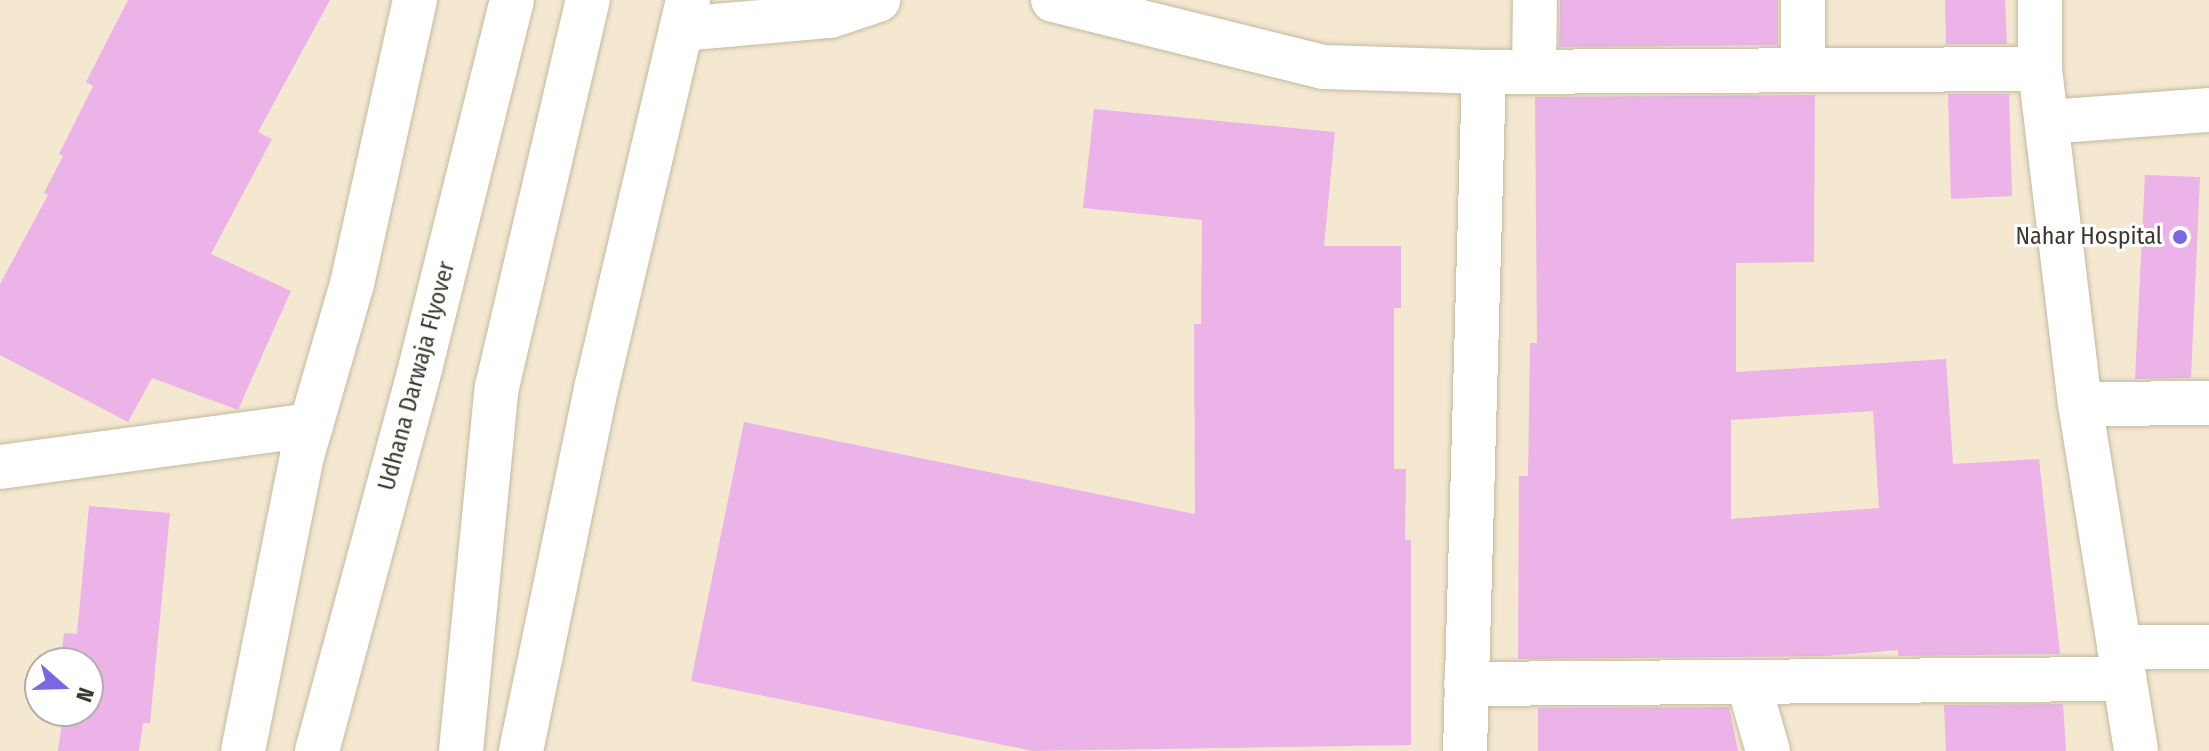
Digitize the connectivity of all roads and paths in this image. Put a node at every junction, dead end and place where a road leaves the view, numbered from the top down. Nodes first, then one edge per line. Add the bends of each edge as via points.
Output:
1 (415, 0) edge
2 (512, 0) edge
3 (588, 0) edge
4 (878, 0) edge
5 (1053, 0) edge
6 (1535, 0) edge
7 (1803, 0) edge
8 (2040, 0) edge
9 (685, 15) edge
10 (2040, 69) junction
11 (1803, 70) junction
12 (1534, 71) junction
13 (1484, 72) junction
14 (2209, 110) edge
15 (2048, 122) junction
16 (2209, 403) edge
17 (2080, 404) junction
18 (311, 425) junction
19 (0, 467) edge
20 (2209, 647) edge
21 (2122, 663) junction
22 (1748, 682) junction
23 (1466, 684) junction
24 (243, 751) edge
25 (317, 751) edge
26 (461, 751) edge
27 (521, 751) edge
28 (1465, 751) edge
29 (1768, 751) edge
30 (2136, 751) edge

1 - 18 main road via 352,284
2 - 25 main road, Udhana Darwaja Flyover
3 - 26 main road via 497,387
4 - 9 main road via 810,19
5 - 13 main road via 1324,67
6 - 12 main road
7 - 11 main road
8 - 10 main road
9 - 27 main road via 597,385
10 - 11 main road
10 - 15 main road
11 - 12 main road
12 - 13 main road
13 - 23 main road
14 - 15 main road
15 - 17 main road
16 - 17 main road
17 - 21 main road
18 - 19 main road
18 - 24 main road
20 - 21 main road
21 - 22 main road
21 - 30 main road
22 - 23 main road
22 - 29 main road
23 - 28 main road

